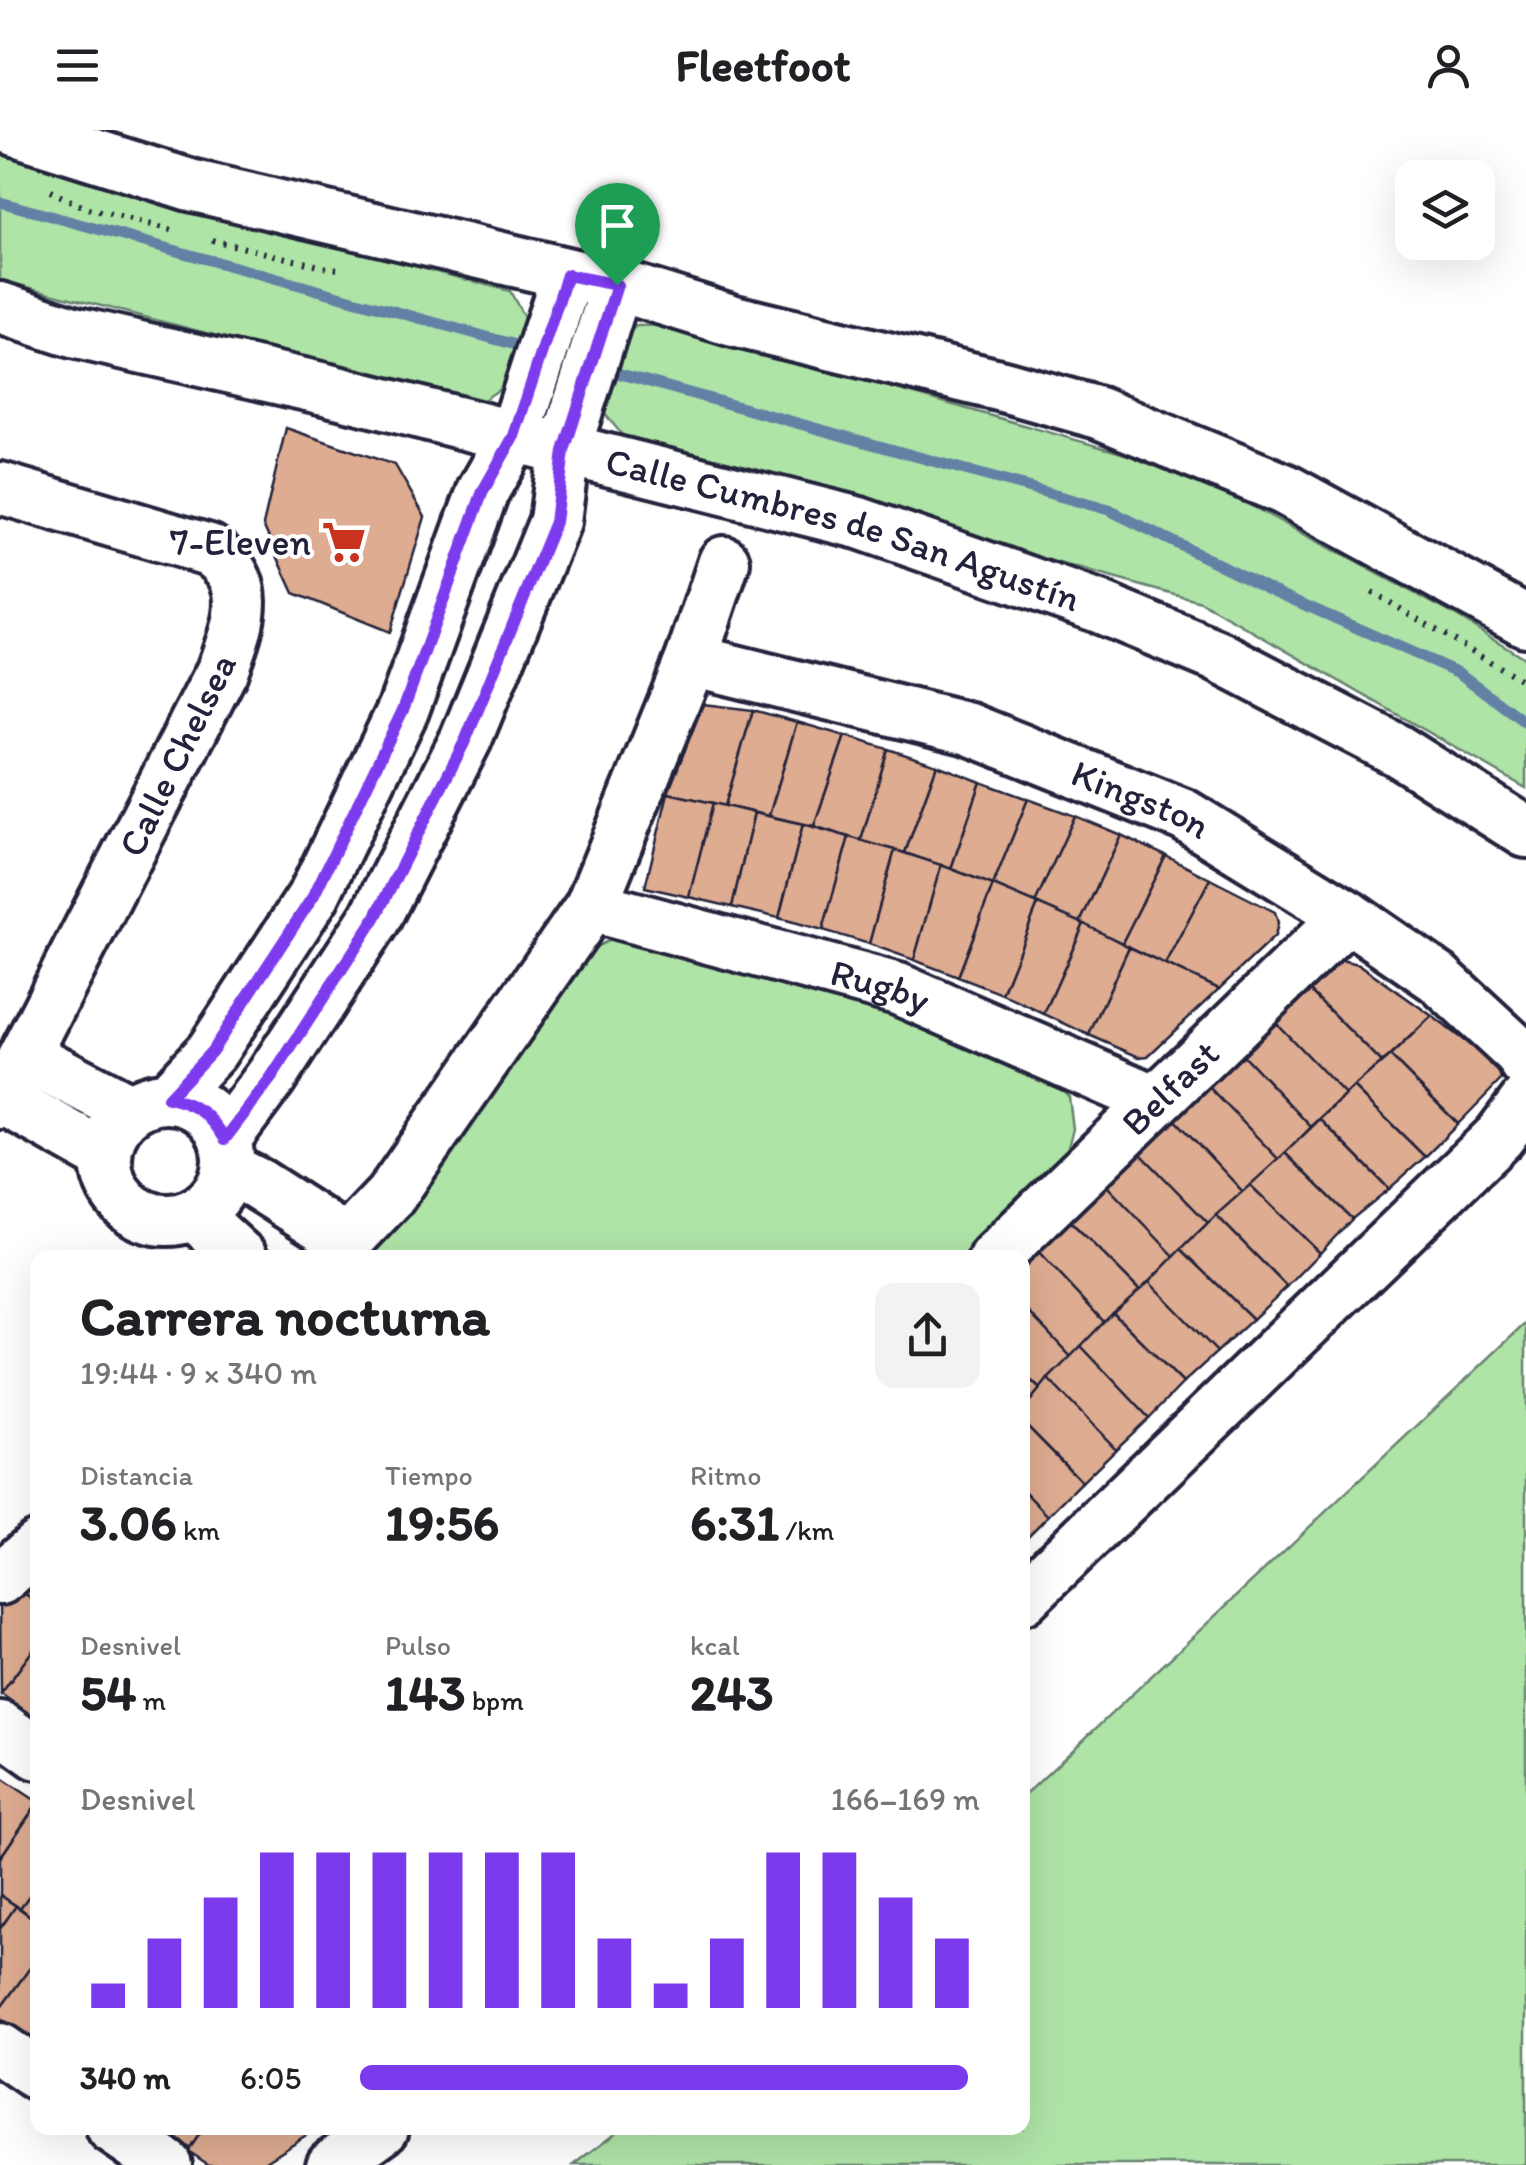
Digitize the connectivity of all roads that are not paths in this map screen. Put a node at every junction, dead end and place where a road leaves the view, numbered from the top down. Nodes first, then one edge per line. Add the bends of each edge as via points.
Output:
1 (15, 130) edge
2 (567, 275) junction
3 (617, 285) junction
4 (0, 308) edge
5 (514, 436) junction
6 (564, 451) junction
7 (0, 488) edge
8 (724, 562) dead end
9 (1526, 621) edge
10 (691, 660) junction
11 (1526, 832) edge
12 (591, 906) junction
13 (1348, 916) junction
14 (27, 1056) junction
15 (1526, 1064) edge
16 (1, 1100) edge
17 (1156, 1101) junction
18 (1526, 1101) edge
19 (149, 1104) junction
20 (226, 1154) junction
21 (105, 1156) junction
22 (195, 1215) junction
23 (233, 1250) edge
24 (340, 1250) edge
25 (1002, 1250) edge
26 (30, 1553) edge
27 (0, 1578) edge
28 (1030, 1592) edge
29 (0, 1727) edge
30 (30, 1748) edge
31 (0, 2049) edge
32 (30, 2070) edge
33 (122, 2135) edge
34 (373, 2135) edge
35 (166, 2165) edge
36 (332, 2165) edge

1 - 2 street via 190,185
2 - 3 street
2 - 5 street
3 - 6 street
3 - 9 street via 1100,413 1284,489
4 - 5 street, Calle Cumbres de San Agustín via 73,332
5 - 6 street, Calle Cumbres de San Agustín
5 - 19 street via 483,491 403,710 314,895 212,1051
6 - 11 street, Calle Cumbres de San Agustín via 859,523 1099,607 1216,656 1397,750
6 - 20 street via 555,522 466,739 375,918
7 - 14 street, Calle Chelsea via 209,550 226,562 241,602 222,671
8 - 10 street
10 - 12 street
10 - 13 street, Kingston via 969,729 1184,815
12 - 17 street, Rugby via 898,989
12 - 24 street via 390,1196
13 - 15 street, Kingston via 1438,978
13 - 17 street, Belfast
14 - 16 street, Calle Chelsea
14 - 19 street
16 - 21 street
17 - 25 street, Belfast
18 - 28 street via 1485,1150
19 - 20 street via 192,1103 212,1118
19 - 21 street via 112,1131
20 - 22 street via 217,1195
20 - 24 street
21 - 22 street via 112,1188 133,1212 163,1222
22 - 23 street
26 - 27 street
29 - 30 street
31 - 32 street
33 - 35 street
34 - 36 street

